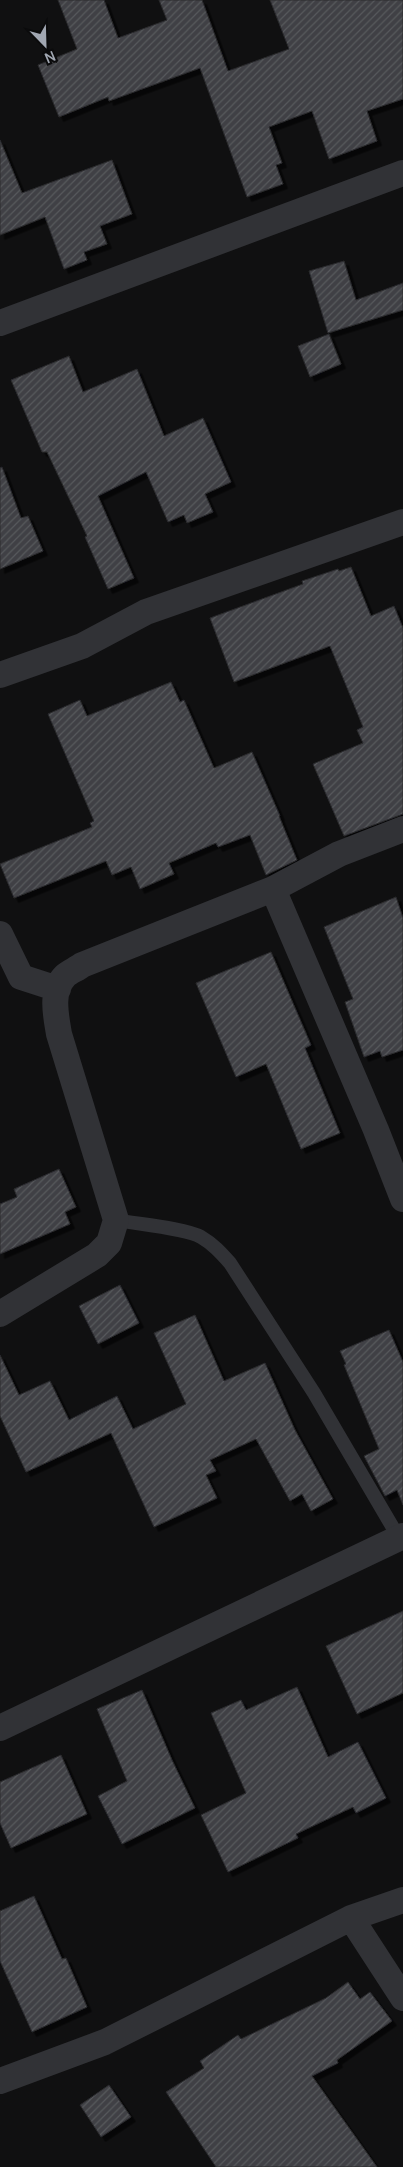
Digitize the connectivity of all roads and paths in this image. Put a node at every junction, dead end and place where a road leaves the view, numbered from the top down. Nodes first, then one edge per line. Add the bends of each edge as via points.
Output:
1 (403, 173) edge
2 (0, 323) edge
3 (403, 522) edge
4 (0, 675) edge
5 (403, 829) edge
6 (273, 889) junction
7 (0, 934) edge
8 (58, 989) junction
9 (403, 1199) edge
10 (116, 1220) junction
11 (0, 1314) edge
12 (401, 1537) edge
13 (0, 1728) edge
14 (403, 1900) edge
15 (351, 1918) junction
16 (403, 1998) edge
17 (0, 2081) edge

1 - 2 street
3 - 4 street via 146,612 82,646
5 - 6 street via 339,854
6 - 8 street via 82,965 64,977
6 - 9 street
7 - 8 street via 22,977
8 - 10 street via 54,1008 59,1034
10 - 11 street via 109,1242 97,1255
10 - 12 lane via 199,1236 230,1263
12 - 13 street
14 - 15 street
15 - 16 street
15 - 17 street via 105,2042

